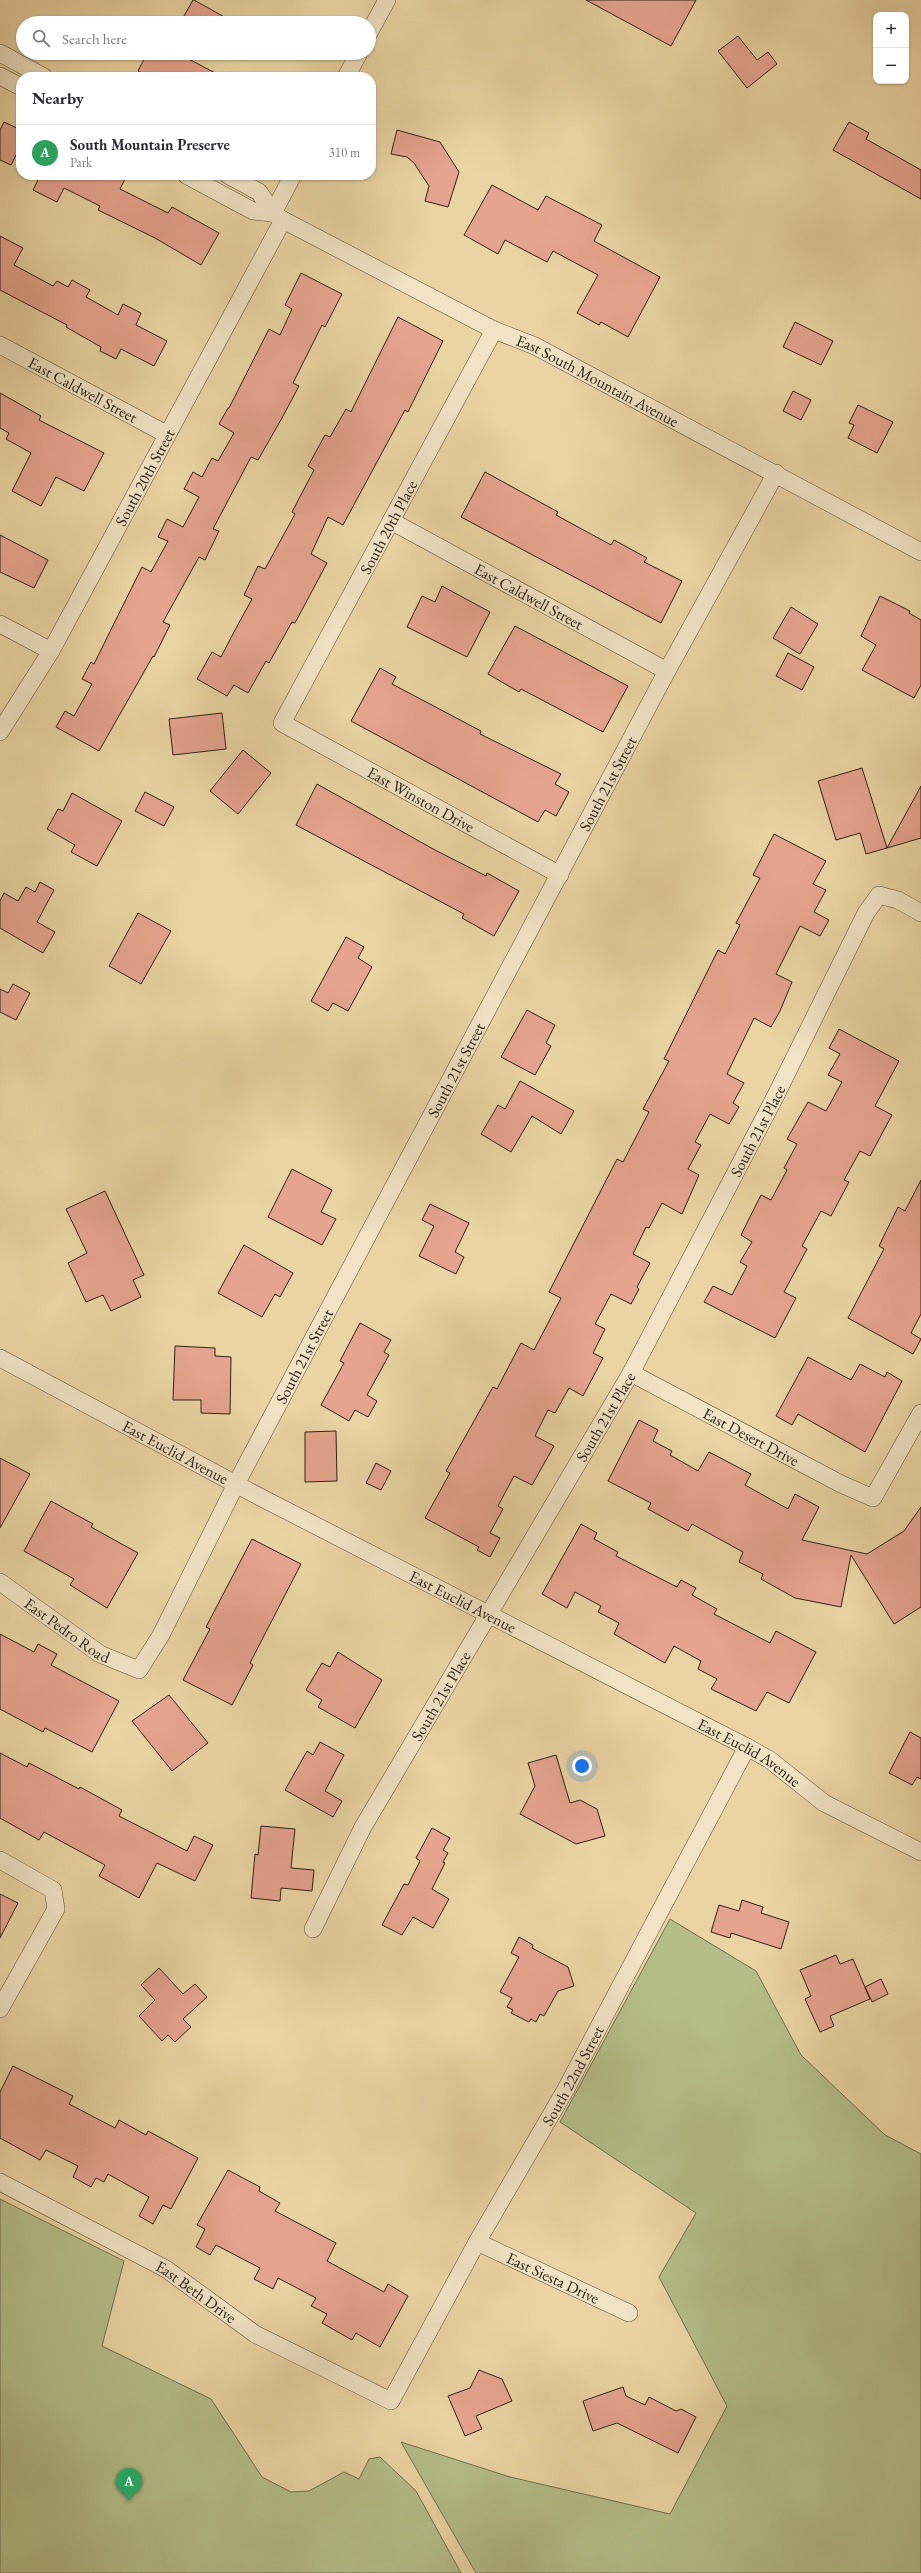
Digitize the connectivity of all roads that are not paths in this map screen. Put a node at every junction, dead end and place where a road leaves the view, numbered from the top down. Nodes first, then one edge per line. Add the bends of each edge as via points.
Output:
1 (387, 0) edge
2 (376, 21) edge
3 (0, 53) edge
4 (355, 60) edge
5 (35, 72) edge
6 (349, 72) edge
7 (0, 76) edge
8 (16, 84) edge
9 (195, 180) edge
10 (237, 180) edge
11 (291, 180) edge
12 (278, 217) junction
13 (494, 330) junction
14 (0, 345) edge
15 (166, 434) junction
16 (776, 472) junction
17 (391, 521) junction
18 (921, 552) edge
19 (0, 624) edge
20 (51, 651) junction
21 (667, 671) junction
22 (282, 723) joint
23 (0, 732) edge
24 (560, 875) junction
25 (921, 912) edge
26 (0, 1358) edge
27 (631, 1373) junction
28 (921, 1413) edge
29 (236, 1484) junction
30 (0, 1582) edge
31 (487, 1614) junction
32 (139, 1670) joint
33 (747, 1747) junction
34 (921, 1852) edge
35 (0, 1860) edge
36 (313, 1929) dead end
37 (0, 2009) edge
38 (0, 2182) edge
39 (477, 2242) junction
40 (629, 2313) dead end
41 (391, 2401) joint

1 - 2 street
3 - 5 street
4 - 6 street
7 - 8 street
9 - 12 street, East South Mountain Avenue via 253,211
10 - 12 street via 260,192
11 - 12 street, South 20th Street
12 - 13 street, East South Mountain Avenue
12 - 15 street, South 20th Street
13 - 16 street, East South Mountain Avenue via 534,346
13 - 17 street, South 20th Place
14 - 15 street, East Caldwell Street
15 - 20 street, South 20th Street
16 - 18 street, East South Mountain Avenue
16 - 21 street, South 21st Street
17 - 21 street, East Caldwell Street
17 - 22 street, South 20th Place
19 - 20 street
20 - 23 street, South 20th Street
21 - 24 street, South 21st Street
22 - 24 street, East Winston Drive
24 - 29 street, South 21st Street
25 - 27 street, South 21st Place via 898,900 879,895 866,913 776,1095
26 - 29 street, East Euclid Avenue
27 - 28 street, East Desert Drive via 841,1484 873,1498
27 - 31 street, South 21st Place
29 - 31 street, East Euclid Avenue
29 - 32 street, South 21st Street via 160,1636
30 - 32 street, East Pedro Road via 100,1654
31 - 33 street, East Euclid Avenue
31 - 36 street, South 21st Place via 363,1827
33 - 34 street, East Euclid Avenue via 770,1760 824,1804
33 - 39 street, South 22nd Street via 566,2089
35 - 37 street via 53,1890 56,1908
38 - 41 street, East Beth Drive via 166,2269 255,2334
39 - 40 street, East Siesta Drive
39 - 41 street, South 22nd Street

